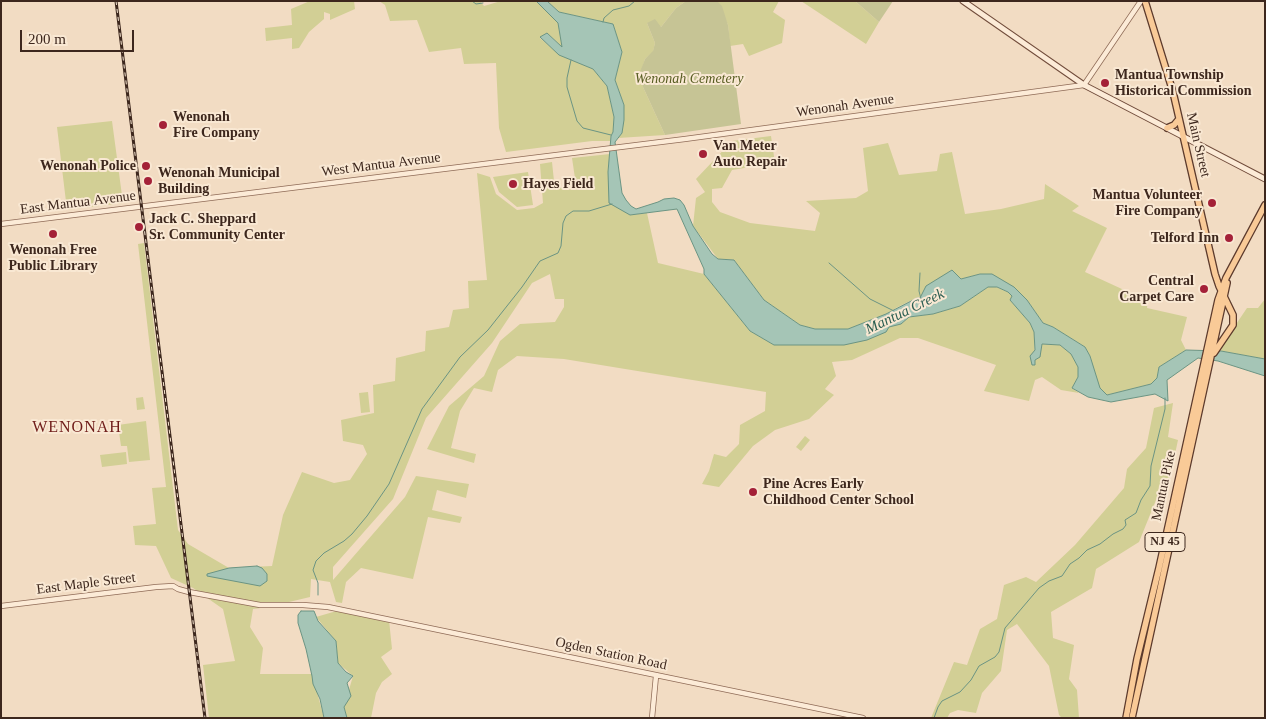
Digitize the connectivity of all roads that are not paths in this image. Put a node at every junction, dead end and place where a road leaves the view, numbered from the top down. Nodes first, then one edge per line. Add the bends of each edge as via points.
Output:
1 (962, 1) edge
2 (1141, 1) edge
3 (1146, 1) edge
4 (1084, 85) junction
5 (1179, 119) junction
6 (1167, 128) junction
7 (1183, 136) junction
8 (608, 148) joint
9 (1265, 179) edge
10 (158, 204) joint
11 (1265, 205) edge
12 (1, 224) edge
13 (1223, 292) junction
14 (1218, 310) junction
15 (1233, 315) junction
16 (1213, 346) junction
17 (1206, 368) junction
18 (173, 586) joint
19 (1, 606) edge
20 (656, 676) junction
21 (652, 718) edge
22 (863, 718) edge
23 (1125, 718) edge
24 (1132, 718) edge

1 - 4 main road
2 - 4 street
3 - 5 main road, Main Street
4 - 6 main road
4 - 8 street, Wenonah Avenue
5 - 6 main road
5 - 7 main road, Main Street
6 - 7 main road
7 - 9 main road
7 - 13 main road, Main Street via 1215,274
8 - 10 street, West Mantua Avenue
10 - 12 street, East Mantua Avenue
11 - 13 main road, NJ 45 via 1231,269
13 - 14 main road, Mantua Pike / NJ 45
13 - 15 main road, Main Street
14 - 15 main road
14 - 16 main road, Mantua Pike / NJ 45
15 - 16 main road, Mantua Pike via 1233,325
16 - 17 main road, Mantua Pike / NJ 45
16 - 17 main road, Mantua Pike / NJ 45
17 - 23 main road, Mantua Pike / NJ 45
17 - 24 main road, Mantua Pike / NJ 45
18 - 19 street, East Maple Street
18 - 20 street, Ogden Station Road via 265,606 316,606 355,612
20 - 21 street
20 - 22 street, Ogden Station Road

